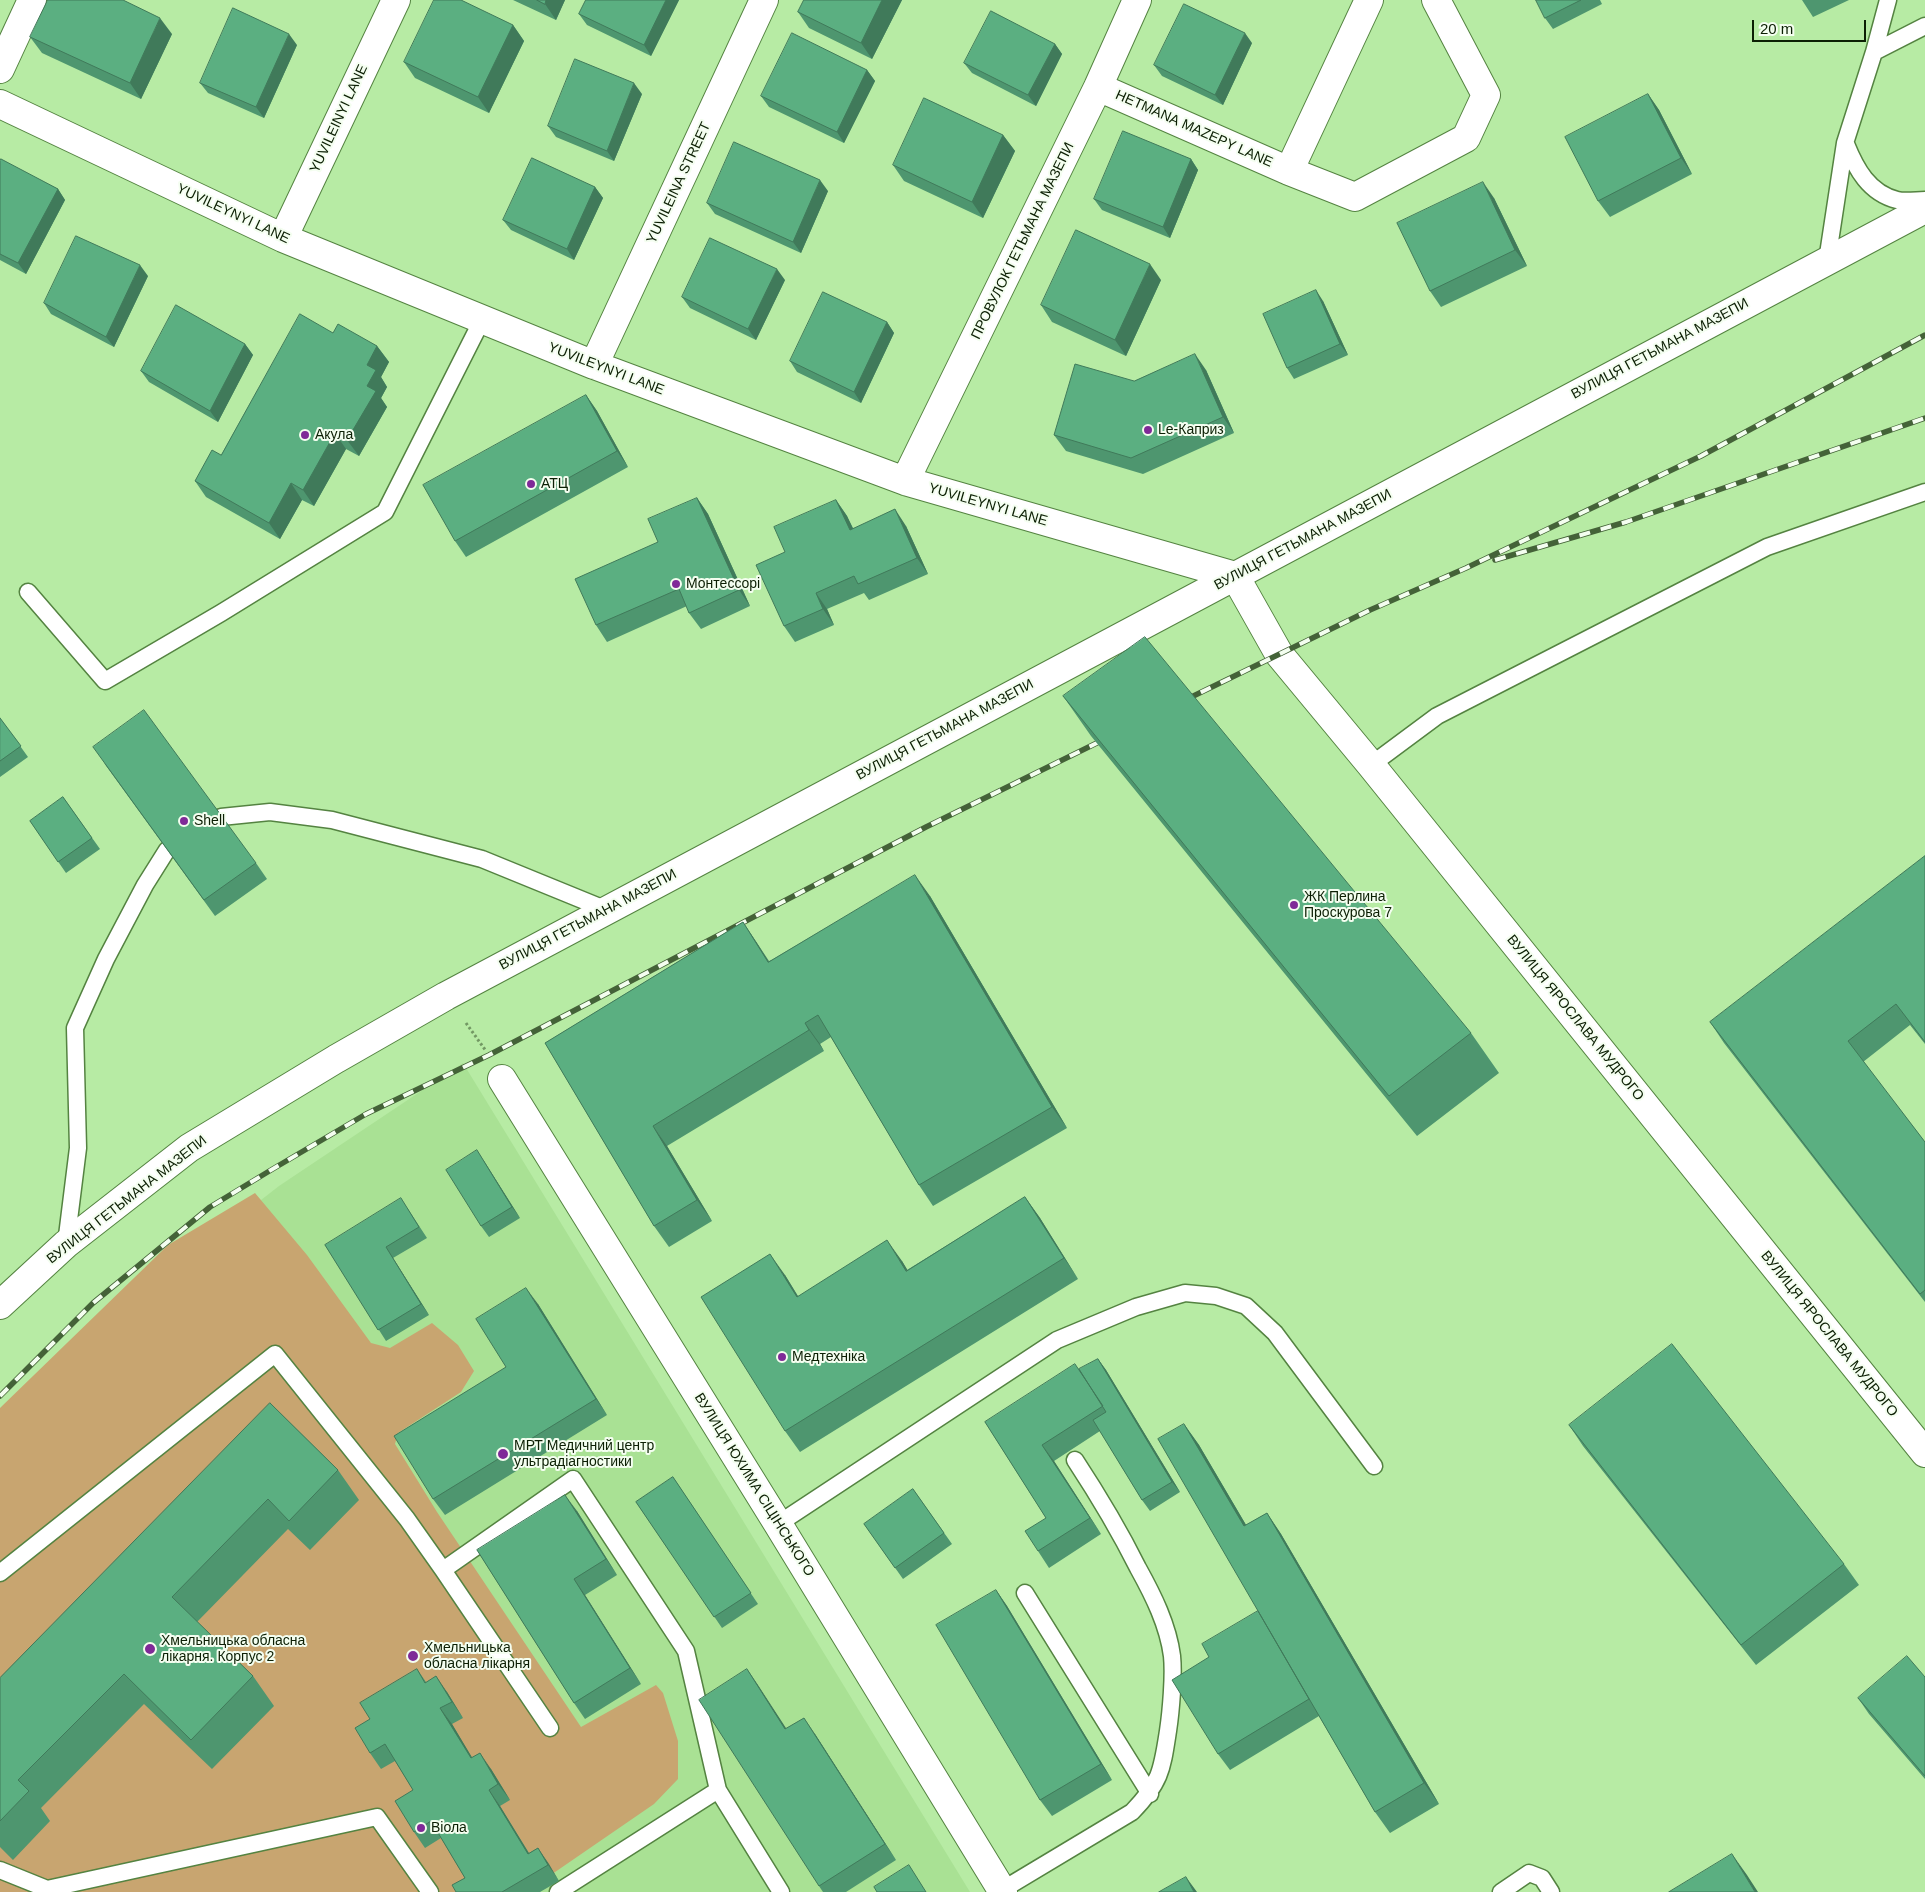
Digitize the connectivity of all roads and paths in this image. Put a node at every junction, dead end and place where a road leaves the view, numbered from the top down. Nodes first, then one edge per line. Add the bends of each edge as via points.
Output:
1 (32, 0) edge
2 (396, 0) edge
3 (764, 0) edge
4 (1138, 0) edge
5 (1369, 0) edge
6 (1436, 0) edge
7 (1888, 0) edge
8 (1900, 0) edge
9 (1882, 22) junction
10 (1925, 26) edge
11 (1874, 52) junction
12 (0, 69) edge
13 (1098, 87) junction
14 (0, 104) edge
15 (1845, 143) junction
16 (1289, 171) junction
17 (1925, 200) edge
18 (1925, 208) edge
19 (283, 238) junction
20 (1827, 261) junction
21 (482, 320) junction
22 (594, 365) junction
23 (905, 481) junction
24 (1925, 492) edge
25 (1235, 576) junction
26 (28, 592) dead end
27 (1370, 764) junction
28 (221, 816) edge
29 (167, 850) edge
30 (607, 910) junction
31 (446, 996) junction
32 (502, 1079) joint
33 (66, 1244) junction
34 (0, 1305) edge
35 (1925, 1453) edge
36 (1075, 1460) dead end
37 (1374, 1466) dead end
38 (778, 1524) junction
39 (443, 1570) junction
40 (0, 1573) edge
41 (1025, 1592) dead end
42 (550, 1728) dead end
43 (718, 1790) junction
44 (1150, 1794) junction
45 (0, 1870) edge
46 (1002, 1891) edge
47 (430, 1892) edge
48 (558, 1892) edge
49 (781, 1892) edge
50 (1502, 1892) edge
51 (1551, 1892) edge

1 - 12 street
2 - 19 street, YUVILEINYI LANE
3 - 22 street, YUVILEINA STREET
4 - 13 street, ПРОВУЛОК ГЕТЬМАНА МАЗЕПИ
5 - 16 street, HETMANA MAZEPY LANE
6 - 16 street, HETMANA MAZEPY LANE via 1486,95 1466,138 1354,197
7 - 9 lane
8 - 9 lane
9 - 11 lane
10 - 11 lane
11 - 15 lane
13 - 16 street, HETMANA MAZEPY LANE
13 - 23 street, ПРОВУЛОК ГЕТЬМАНА МАЗЕПИ
14 - 19 street, YUVILEYNYI LANE
15 - 17 lane via 1855,167 1874,189 1898,201
15 - 20 lane
18 - 20 street, ВУЛИЦЯ ГЕТЬМАНА МАЗЕПИ
19 - 21 street, YUVILEYNYI LANE
20 - 25 street, ВУЛИЦЯ ГЕТЬМАНА МАЗЕПИ
21 - 22 street, YUVILEYNYI LANE
21 - 26 lane via 385,512 221,613 105,681
22 - 23 street, YUVILEYNYI LANE
23 - 25 street, YUVILEYNYI LANE
24 - 27 lane via 1767,548 1437,716
25 - 27 street, ВУЛИЦЯ ЯРОСЛАВА МУДРОГО via 1279,654
25 - 30 street, ВУЛИЦЯ ГЕТЬМАНА МАЗЕПИ
27 - 35 street, ВУЛИЦЯ ЯРОСЛАВА МУДРОГО
28 - 30 lane via 270,812 332,820 482,860
29 - 33 lane via 110,950 75,1028 78,1148
30 - 31 street, ВУЛИЦЯ ГЕТЬМАНА МАЗЕПИ
31 - 32 path via 489,1055
31 - 33 street, ВУЛИЦЯ ГЕТЬМАНА МАЗЕПИ via 189,1148
32 - 38 street, ВУЛИЦЯ ЮХИМА СІЦІНСЬКОГО
33 - 34 street, ВУЛИЦЯ ГЕТЬМАНА МАЗЕПИ
36 - 44 lane via 1115,1523 1147,1584 1162,1619 1172,1656 1171,1715 1162,1770
37 - 38 lane via 1275,1333 1246,1306 1216,1296 1185,1293 1136,1306 1057,1340
38 - 46 street, ВУЛИЦЯ ЮХИМА СІЦІНСЬКОГО
39 - 40 lane via 407,1519 275,1354
39 - 42 lane
39 - 43 lane via 573,1479 686,1651
41 - 44 lane
43 - 48 lane
43 - 49 lane
44 - 46 lane via 1132,1812
45 - 47 lane via 48,1890 377,1816
50 - 51 lane via 1529,1873 1542,1878

